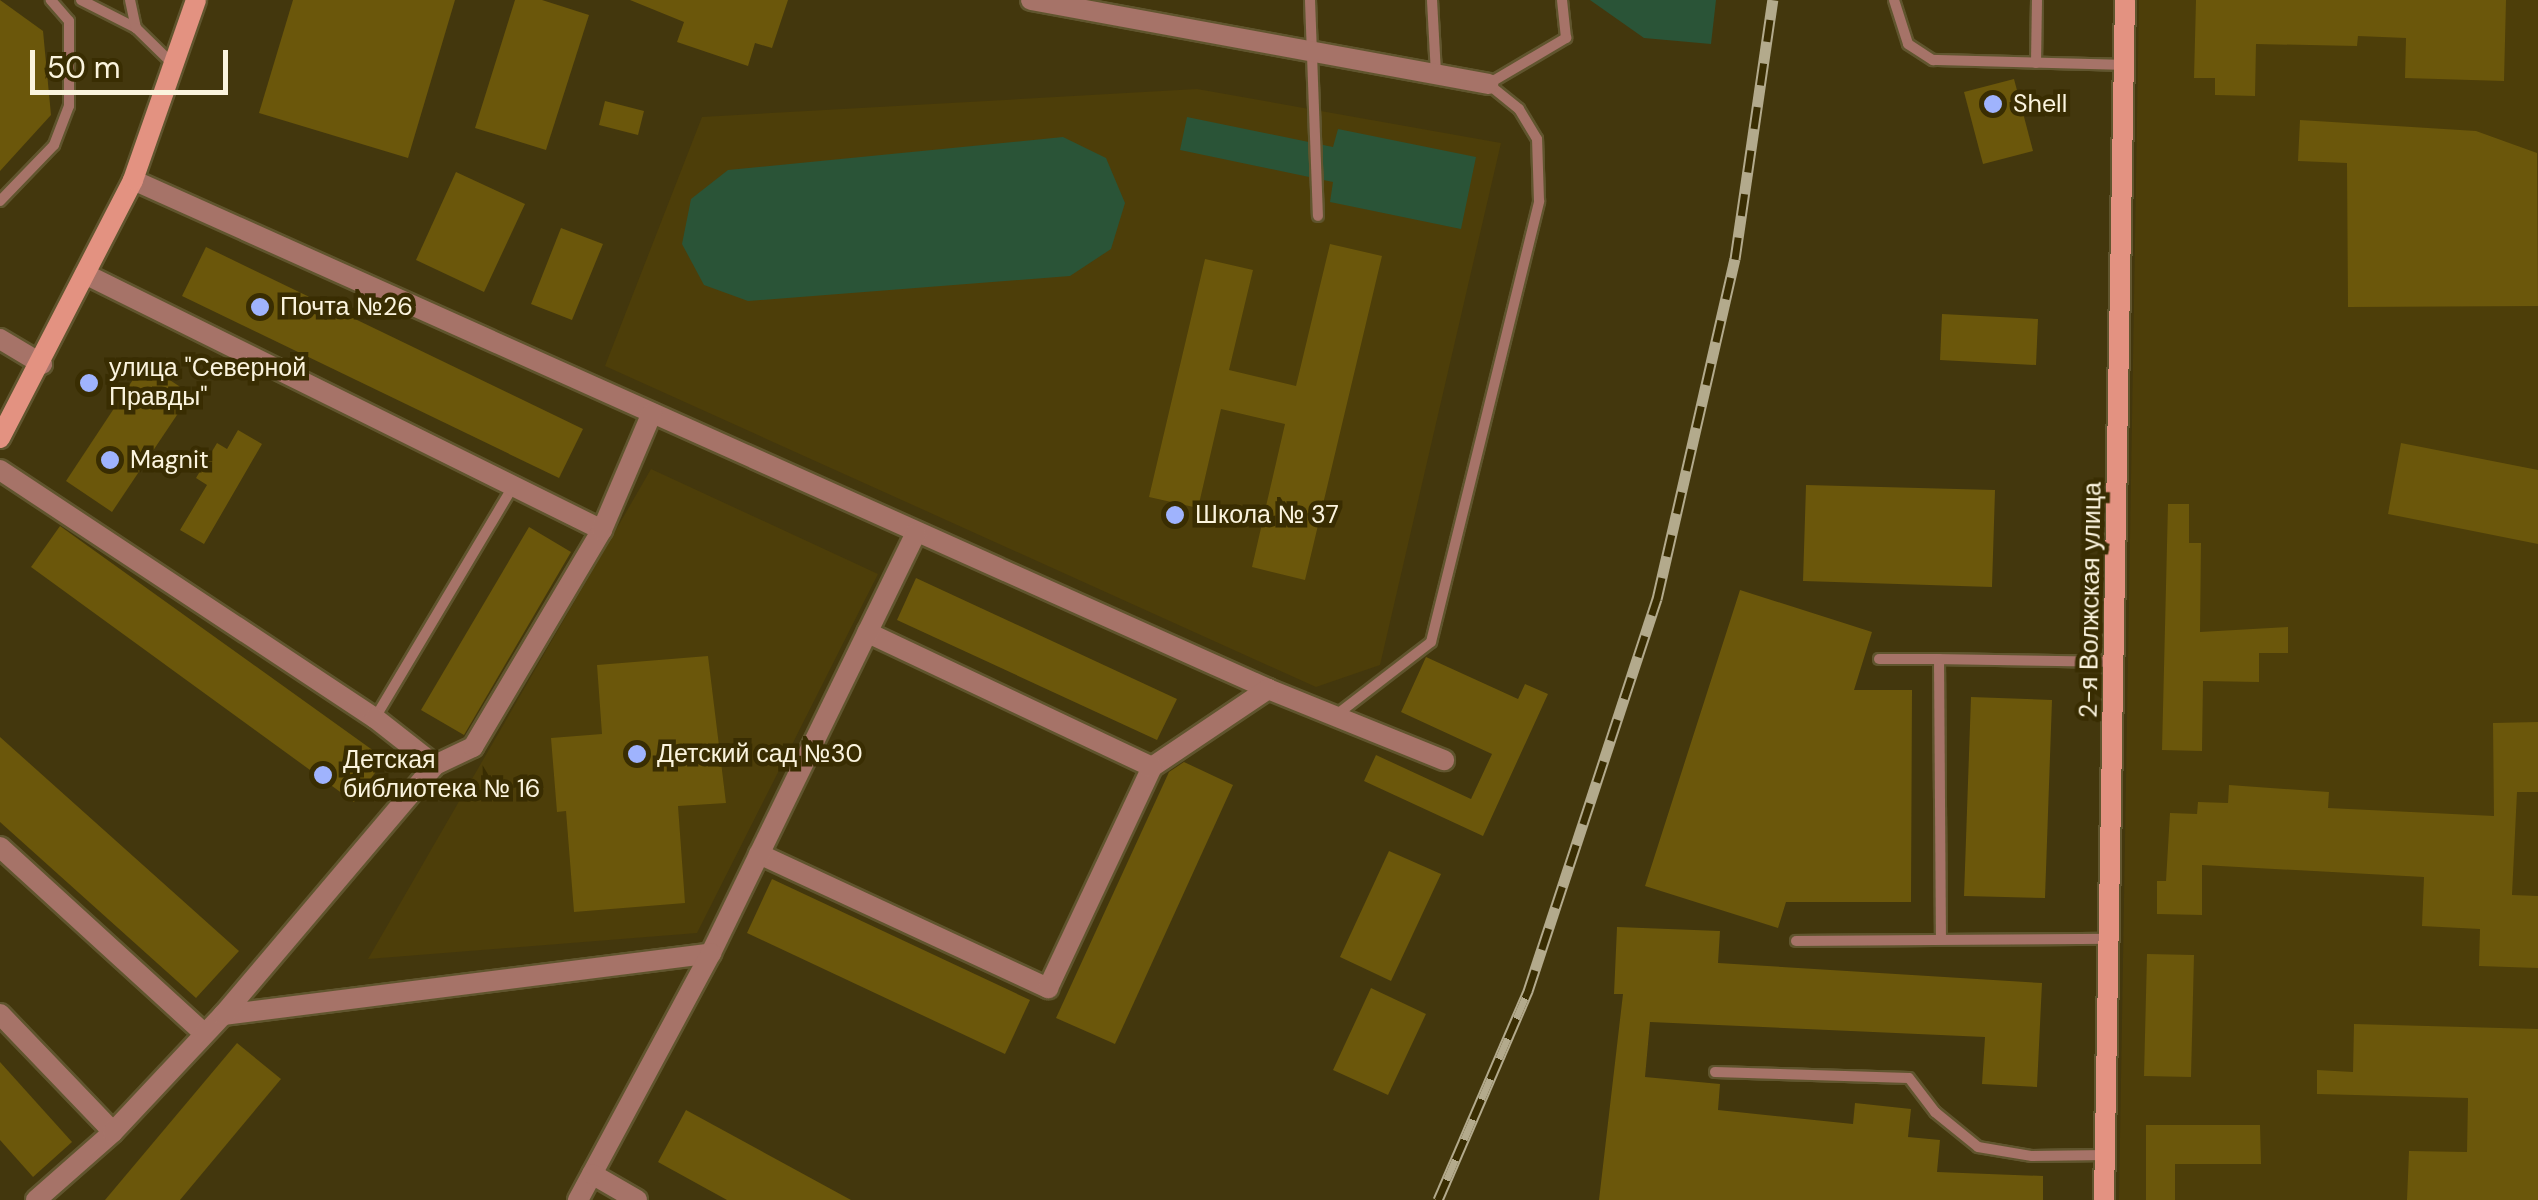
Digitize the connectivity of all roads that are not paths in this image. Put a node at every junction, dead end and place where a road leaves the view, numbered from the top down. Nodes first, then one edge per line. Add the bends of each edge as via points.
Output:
1 (50, 0) edge
2 (81, 0) edge
3 (130, 0) edge
4 (196, 0) edge
5 (1031, 0) edge
6 (1310, 0) edge
7 (1432, 0) edge
8 (1562, 0) edge
9 (1894, 0) edge
10 (2037, 0) edge
11 (2126, 0) edge
12 (136, 28) junction
13 (1312, 53) junction
14 (2036, 63) junction
15 (176, 66) junction
16 (2124, 66) junction
17 (1436, 75) junction
18 (1488, 84) junction
19 (133, 180) junction
20 (0, 201) edge
21 (1318, 216) dead end
22 (85, 274) junction
23 (0, 339) edge
24 (42, 364) junction
25 (652, 413) junction
26 (0, 438) edge
27 (0, 470) edge
28 (514, 484) junction
29 (602, 530) junction
30 (916, 533) junction
31 (867, 632) junction
32 (1879, 659) dead end
33 (1939, 659) junction
34 (2115, 662) junction
35 (1268, 689) junction
36 (1335, 716) junction
37 (375, 718) junction
38 (1444, 760) dead end
39 (435, 765) junction
40 (1152, 766) junction
41 (0, 847) edge
42 (759, 854) junction
43 (1942, 937) junction
44 (2110, 939) junction
45 (1796, 941) dead end
46 (710, 954) junction
47 (0, 1014) edge
48 (224, 1015) junction
49 (204, 1033) junction
50 (1715, 1072) dead end
51 (113, 1132) junction
52 (2107, 1156) junction
53 (592, 1174) junction
54 (36, 1200) edge
55 (578, 1200) edge
56 (636, 1200) edge
57 (2104, 1200) edge

1 - 20 lane via 69,21 68,106 54,145
2 - 12 lane
3 - 12 lane
4 - 15 street
5 - 13 street
6 - 13 lane
7 - 17 lane
8 - 18 lane via 1566,38
9 - 14 lane via 1908,44 1933,60
10 - 14 lane
11 - 16 street, 2-я Волжская улица
12 - 15 lane
13 - 17 street
13 - 21 lane
14 - 16 lane
15 - 19 street
16 - 34 street, 2-я Волжская улица
17 - 18 street
18 - 36 lane via 1519,109 1536,139 1539,201 1431,642
19 - 22 street
19 - 25 street
22 - 24 street
22 - 28 street
23 - 24 street
24 - 26 street
25 - 29 street
25 - 30 street
27 - 37 street
28 - 29 street
28 - 37 lane
29 - 39 street via 473,747
30 - 31 street
30 - 35 street
31 - 40 street
31 - 42 street
32 - 33 lane
33 - 34 lane
33 - 43 lane
34 - 44 street, 2-я Волжская улица
35 - 36 street
35 - 40 street
36 - 38 street
37 - 39 street
39 - 48 street
40 - 42 street via 1048,988
41 - 49 street
42 - 46 street
43 - 44 lane
43 - 45 lane
44 - 52 street, 2-я Волжская улица
46 - 48 street
46 - 53 street
47 - 51 street
48 - 49 street
49 - 51 street
50 - 52 lane via 1909,1078 1935,1112 1978,1147 2032,1156
51 - 54 street
52 - 57 street, 2-я Волжская улица
53 - 55 street
53 - 56 street

